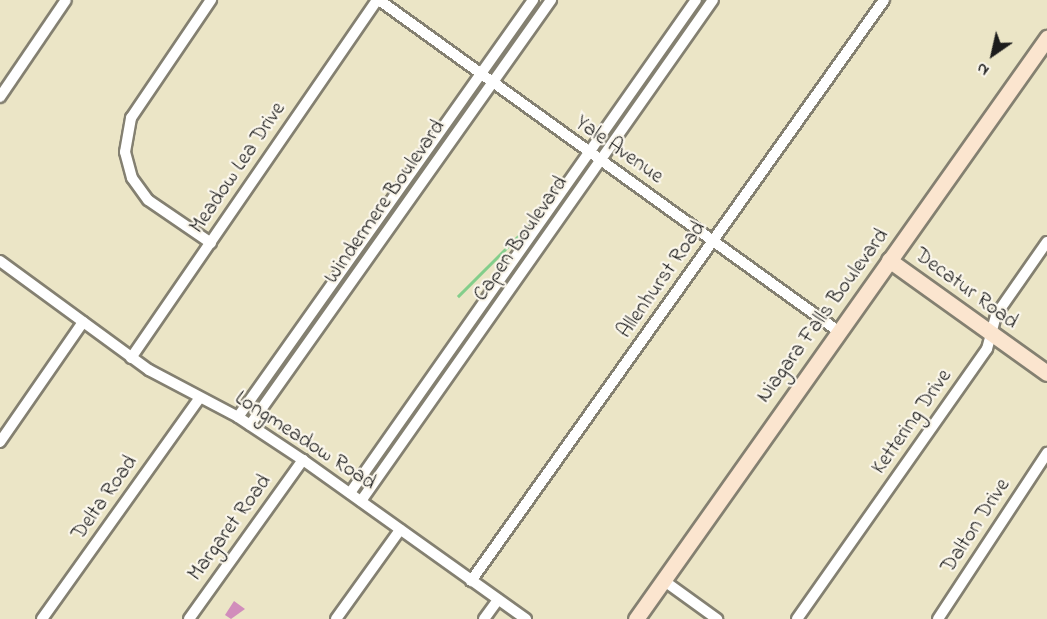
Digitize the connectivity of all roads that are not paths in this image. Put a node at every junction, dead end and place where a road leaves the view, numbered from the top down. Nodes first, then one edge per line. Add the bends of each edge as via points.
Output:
1 (66, 0) edge
2 (211, 0) edge
3 (378, 0) edge
4 (533, 0) edge
5 (551, 0) edge
6 (696, 0) edge
7 (713, 0) edge
8 (884, 0) edge
9 (1047, 38) edge
10 (481, 74) junction
11 (493, 83) junction
12 (0, 97) edge
13 (588, 152) junction
14 (600, 161) junction
15 (713, 241) junction
16 (1047, 242) edge
17 (211, 243) junction
18 (889, 260) junction
19 (0, 261) edge
20 (83, 322) junction
21 (838, 331) junction
22 (989, 332) junction
23 (131, 358) junction
24 (1047, 373) edge
25 (199, 399) junction
26 (238, 417) junction
27 (250, 425) junction
28 (0, 442) edge
29 (1047, 453) edge
30 (303, 460) junction
31 (350, 493) junction
32 (361, 501) junction
33 (400, 530) junction
34 (663, 580) junction
35 (471, 581) junction
36 (498, 600) junction
37 (42, 619) edge
38 (189, 619) edge
39 (336, 619) edge
40 (484, 619) edge
41 (526, 619) edge
42 (636, 619) edge
43 (717, 619) edge
44 (797, 619) edge
45 (938, 619) edge

1 - 12 street
2 - 17 street via 131,118 125,146 138,189
3 - 10 street, Yale Avenue
3 - 17 street, Meadow Lea Drive
4 - 10 street, Windermere Boulevard
5 - 11 street, Windermere Boulevard
6 - 13 street, Capen Boulevard
7 - 14 street, Capen Boulevard
8 - 15 street, Allenhurst Road
9 - 18 main road, Niagara Falls Boulevard
10 - 11 street, Yale Avenue
10 - 26 street, Windermere Boulevard
11 - 13 street, Yale Avenue
11 - 27 street, Windermere Boulevard
13 - 14 street, Yale Avenue
13 - 31 street, Capen Boulevard
14 - 15 street, Yale Avenue
14 - 32 street, Capen Boulevard
15 - 21 street, Yale Avenue
15 - 35 street, Allenhurst Road
16 - 22 street, Kettering Drive
17 - 23 street, Meadow Lea Drive
18 - 21 main road, Niagara Falls Boulevard
18 - 22 main road, Decatur Road
19 - 20 street, Longmeadow Road
20 - 23 street, Longmeadow Road
20 - 28 street
21 - 34 main road, Niagara Falls Boulevard
22 - 24 main road, Decatur Road
22 - 44 street, Kettering Drive via 987,349
23 - 25 street, Longmeadow Road
25 - 26 street, Longmeadow Road
25 - 37 street, Delta Road
26 - 27 street, Longmeadow Road
27 - 30 street, Longmeadow Road
29 - 45 street, Dalton Drive
30 - 31 street, Longmeadow Road
30 - 38 street, Margaret Road
31 - 32 street, Longmeadow Road
32 - 33 street, Longmeadow Road
33 - 35 street, Longmeadow Road
33 - 39 street
34 - 42 main road, Niagara Falls Boulevard
34 - 43 street
35 - 36 street, Longmeadow Road
36 - 40 street
36 - 41 street, Longmeadow Road

